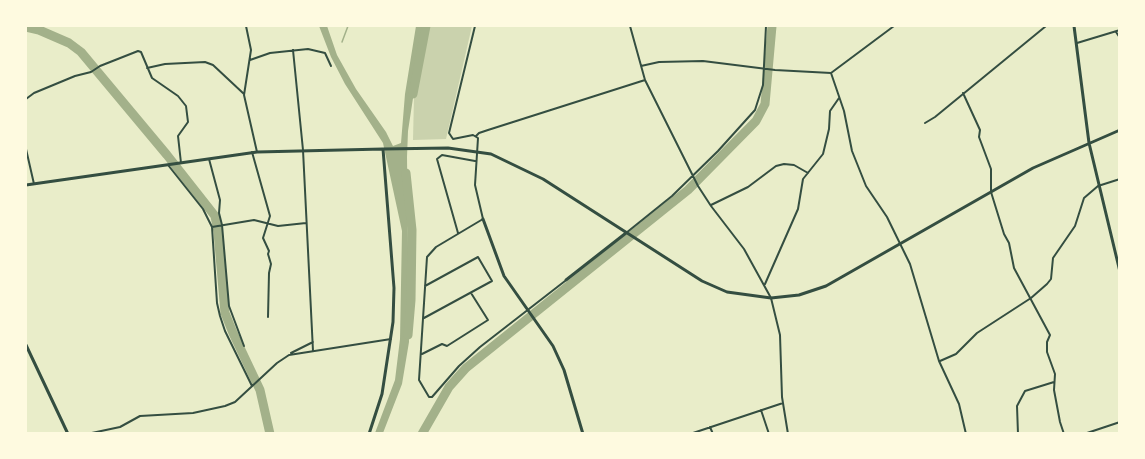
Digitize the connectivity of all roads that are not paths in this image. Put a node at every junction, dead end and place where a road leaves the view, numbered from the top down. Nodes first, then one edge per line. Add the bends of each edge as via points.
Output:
1 (246, 26) edge
2 (475, 26) edge
3 (630, 26) edge
4 (766, 26) edge
5 (894, 26) edge
6 (1046, 26) edge
7 (1074, 26) edge
8 (1118, 31) edge
9 (1119, 38) edge
10 (1077, 43) junction
11 (293, 50) junction
12 (250, 60) junction
13 (331, 66) dead end
14 (641, 66) junction
15 (147, 68) junction
16 (764, 68) junction
17 (831, 73) junction
18 (645, 80) junction
19 (963, 93) junction
20 (244, 94) junction
21 (839, 98) junction
22 (26, 99) edge
23 (925, 123) dead end
24 (1119, 130) edge
25 (476, 136) junction
26 (1089, 143) junction
27 (26, 149) edge
28 (383, 149) junction
29 (303, 150) junction
30 (476, 151) junction
31 (258, 152) junction
32 (252, 153) junction
33 (209, 159) junction
34 (475, 161) junction
35 (180, 163) junction
36 (168, 165) junction
37 (808, 173) junction
38 (693, 176) junction
39 (1119, 178) edge
40 (34, 184) junction
41 (26, 185) edge
42 (1098, 186) junction
43 (991, 192) junction
44 (710, 205) junction
45 (483, 219) junction
46 (306, 223) junction
47 (268, 224) junction
48 (221, 225) junction
49 (212, 226) junction
50 (458, 233) junction
51 (627, 233) junction
52 (899, 245) junction
53 (1119, 272) edge
54 (566, 280) joint
55 (765, 284) junction
56 (425, 286) junction
57 (471, 292) junction
58 (771, 297) junction
59 (1031, 298) junction
60 (528, 310) junction
61 (268, 317) dead end
62 (423, 318) junction
63 (391, 339) junction
64 (313, 342) junction
65 (26, 345) edge
66 (244, 346) dead end
67 (313, 351) junction
68 (421, 354) junction
69 (289, 355) junction
70 (939, 361) junction
71 (1054, 382) junction
72 (252, 387) junction
73 (783, 403) junction
74 (761, 410) junction
75 (1119, 422) edge
76 (710, 427) junction
77 (69, 434) edge
78 (87, 434) edge
79 (369, 434) edge
80 (583, 434) edge
81 (690, 434) edge
82 (713, 434) edge
83 (770, 434) edge
84 (788, 434) edge
85 (966, 434) edge
86 (1018, 434) edge
87 (1064, 434) edge
88 (1084, 434) edge

1 - 12 street
2 - 25 street via 449,133 453,139
3 - 14 street
4 - 16 street
5 - 17 street
6 - 19 street
7 - 10 street
8 - 9 street
8 - 10 street
10 - 26 street
11 - 12 street
11 - 13 street via 326,53
11 - 29 street
12 - 20 street
14 - 16 street via 704,61
14 - 18 street
15 - 20 street via 205,62
15 - 22 street via 138,51
15 - 35 street via 152,78 186,106 188,122 178,136
16 - 17 street
16 - 38 street via 755,110
17 - 21 street
18 - 25 street
18 - 38 street
19 - 23 street
19 - 43 street via 980,130 991,169
20 - 31 street
21 - 37 street via 830,111 823,154
21 - 52 street via 852,151 866,186 887,217
24 - 26 street
25 - 30 street
26 - 42 street
26 - 43 street
27 - 40 street
28 - 29 street
28 - 30 street
28 - 63 street via 394,288
29 - 31 street
29 - 46 street
30 - 34 street
30 - 51 street via 521,167
31 - 32 street
32 - 33 street
32 - 47 street via 270,216
33 - 35 street
33 - 48 street via 220,200
34 - 45 street
34 - 50 street via 442,155 437,159
35 - 36 street
36 - 40 street
36 - 49 street
37 - 44 street via 794,165 776,165 748,187
37 - 55 street via 801,185 798,209
38 - 44 street
38 - 51 street
39 - 42 street
40 - 41 street
42 - 53 street
42 - 59 street via 1084,198 1075,226 1053,258 1051,279
43 - 52 street
43 - 59 street via 1014,268
44 - 55 street
45 - 50 street
45 - 60 street via 504,276
46 - 47 street
46 - 64 street
47 - 48 street via 254,220
47 - 61 street via 263,238 271,264
48 - 49 street
48 - 66 street via 229,306
49 - 72 street via 220,316
50 - 56 street via 431,250
51 - 54 street
51 - 58 street via 708,284 727,292
52 - 58 street via 826,286 799,295
52 - 70 street via 913,275
54 - 60 street
55 - 58 street
56 - 57 street via 478,257 492,281
56 - 62 street
57 - 62 street
57 - 68 street via 488,320 447,346 442,344
58 - 73 street via 782,353
59 - 70 street via 977,333 956,354
59 - 71 street via 1050,335 1047,352
60 - 68 street via 480,346 432,397 419,380
60 - 80 street via 564,370
62 - 68 street
63 - 67 street
63 - 79 street via 382,394
64 - 67 street
64 - 69 street
65 - 77 street
67 - 69 street
69 - 72 street
70 - 85 street via 959,404
71 - 86 street via 1025,391 1017,406
71 - 87 street
72 - 78 street via 225,406 140,416 120,427
73 - 74 street
73 - 84 street
74 - 76 street
74 - 83 street
75 - 88 street
76 - 81 street
76 - 82 street

